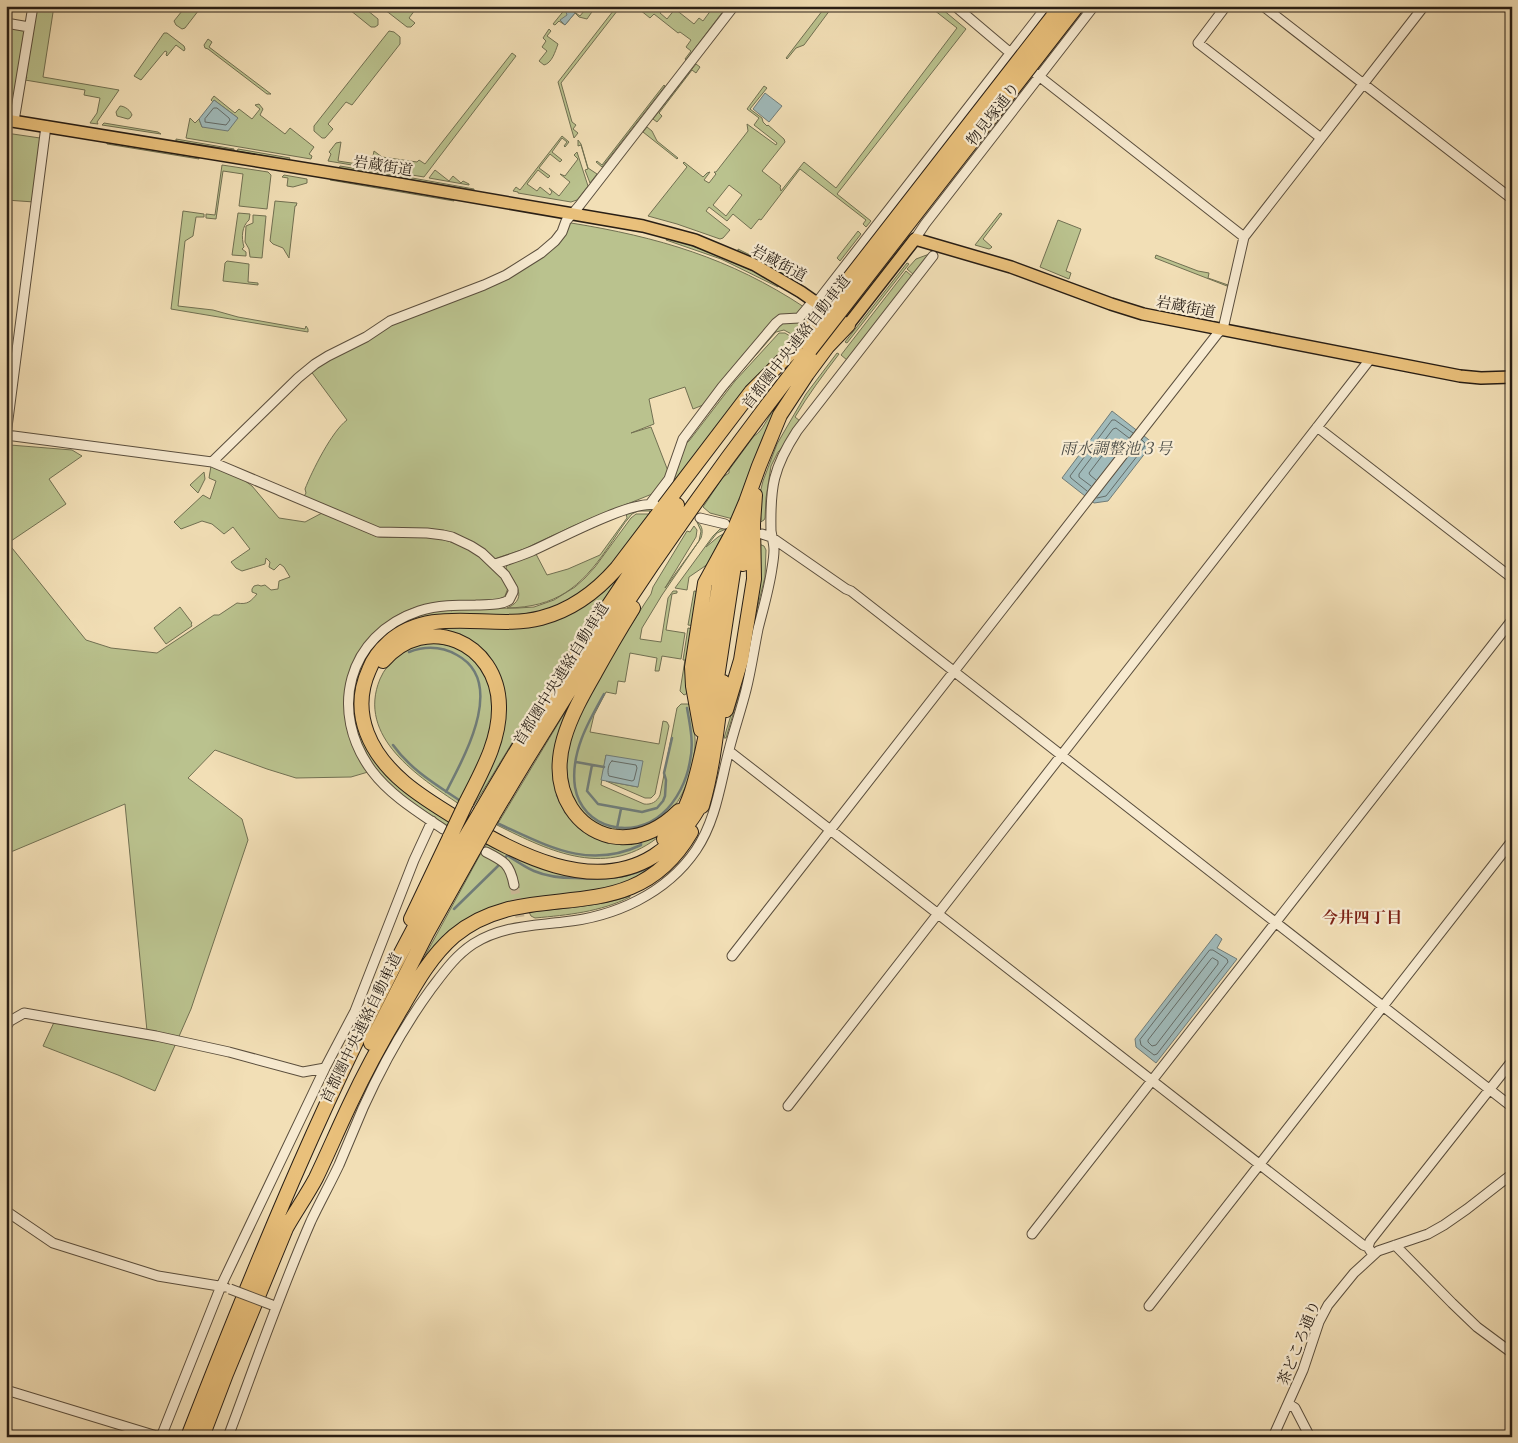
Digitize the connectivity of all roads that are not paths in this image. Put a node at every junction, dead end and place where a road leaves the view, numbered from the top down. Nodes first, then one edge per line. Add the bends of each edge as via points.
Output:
1 (33, 6) edge
2 (734, 6) edge
3 (955, 6) edge
4 (1047, 6) edge
5 (1061, 6) edge
6 (1077, 6) edge
7 (1094, 6) edge
8 (1226, 6) edge
9 (1263, 6) edge
10 (1422, 7) edge
11 (6, 23) edge
12 (29, 26) junction
13 (1011, 53) junction
14 (1039, 77) junction
15 (1363, 83) junction
16 (10, 120) edge
17 (46, 126) junction
18 (1321, 138) junction
19 (1512, 199) edge
20 (573, 213) junction
21 (1244, 237) junction
22 (915, 239) junction
23 (933, 256) dead end
24 (816, 301) junction
25 (848, 325) junction
26 (1223, 329) junction
27 (801, 346) junction
28 (1371, 358) junction
29 (1512, 378) edge
30 (1317, 427) junction
31 (6, 435) edge
32 (212, 462) junction
33 (710, 481) junction
34 (746, 502) junction
35 (700, 518) dead end
36 (729, 527) junction
37 (762, 532) junction
38 (726, 544) junction
39 (495, 564) junction
40 (1512, 578) edge
41 (1512, 620) edge
42 (953, 671) junction
43 (699, 709) junction
44 (706, 741) junction
45 (729, 751) junction
46 (1061, 755) junction
47 (704, 798) junction
48 (687, 802) junction
49 (486, 814) junction
50 (432, 822) junction
51 (830, 829) junction
52 (1512, 841) edge
53 (463, 842) junction
54 (514, 885) tunnel mouth
55 (938, 914) junction
56 (1276, 922) junction
57 (732, 956) dead end
58 (1383, 1006) junction
59 (6, 1027) edge
60 (1512, 1061) edge
61 (325, 1068) junction
62 (1152, 1081) junction
63 (1490, 1089) junction
64 (788, 1106) dead end
65 (1512, 1106) edge
66 (1259, 1164) junction
67 (1512, 1174) edge
68 (6, 1212) edge
69 (285, 1230) junction
70 (1032, 1234) dead end
71 (1395, 1245) junction
72 (1371, 1251) junction
73 (226, 1287) junction
74 (274, 1306) junction
75 (1149, 1306) dead end
76 (1512, 1353) edge
77 (6, 1390) edge
78 (1289, 1404) junction
79 (160, 1437) edge
80 (188, 1437) edge
81 (202, 1437) edge
82 (228, 1437) edge
83 (1273, 1437) edge
84 (1310, 1437) edge

1 - 12 street
2 - 20 street
3 - 13 street
4 - 13 street
5 - 27 highway, 首都圏中央連絡自動車道, bridge
6 - 27 highway, 首都圏中央連絡自動車道, bridge
7 - 14 street, 物見塚通り
8 - 18 street via 1198,43
9 - 15 street
10 - 15 street
11 - 12 street
12 - 16 street
13 - 14 street
13 - 24 street
14 - 21 street
14 - 22 street, 物見塚通り
15 - 18 street
15 - 19 street
16 - 17 main road, 岩蔵街道
17 - 20 main road, 岩蔵街道
17 - 31 street
18 - 21 street
20 - 24 main road, 岩蔵街道 via 643,226 694,240 755,266
20 - 32 street via 555,241 506,275 390,321 315,364
21 - 26 street
22 - 25 main road
22 - 26 main road, 岩蔵街道 via 1011,267 1125,309
23 - 37 street via 786,448 777,466 771,505
24 - 25 main road, 岩蔵街道
24 - 39 street via 799,318 781,320 773,325 722,387 683,439 669,479 653,505 636,506 526,554
25 - 34 highway via 827,347 783,409
25 - 37 highway via 839,345 790,412 766,458 754,505
26 - 28 main road, 岩蔵街道
26 - 42 street
27 - 33 highway, 首都圏中央連絡自動車道
27 - 47 highway via 751,392 617,568 589,595 562,611 535,620 434,622 412,628 392,639 378,654 363,685 361,708 366,732 377,753 400,778 430,802 472,827 550,863 593,872 616,871 637,865 676,840
27 - 49 highway, 首都圏中央連絡自動車道 via 686,492 636,564 556,686
28 - 29 main road, 岩蔵街道 via 1470,377
28 - 30 street
30 - 40 street
30 - 46 street
31 - 32 street
32 - 39 street via 372,530 452,537
33 - 48 highway via 578,704 565,734 560,757 560,781 567,801 580,820 600,833 627,837 647,833 666,823
33 - 49 highway, 首都圏中央連絡自動車道
34 - 36 highway
34 - 44 highway via 714,691 708,708
35 - 36 street
36 - 38 highway
36 - 43 highway via 708,694
37 - 42 street via 851,591
37 - 44 highway via 741,576 727,658
37 - 44 highway via 743,604 721,727
37 - 45 street via 774,548 771,576
38 - 43 highway
38 - 43 highway via 716,562 699,660
39 - 50 street via 512,585 509,600 499,604 439,606 402,618 368,646 351,680 348,699 351,724 366,761 389,789
41 - 56 street
42 - 46 street
42 - 51 street
43 - 44 highway
44 - 47 highway
44 - 48 highway
45 - 51 street
45 - 74 street via 711,821 696,850 675,875 650,894 600,916 581,920 521,921 482,938 459,954 446,969 404,1029 364,1107
46 - 55 street
46 - 56 street
47 - 69 highway via 681,848 643,881 600,897 503,910 474,922 445,945 389,1029 315,1179
48 - 53 highway, bridge via 675,826 658,844 630,859 604,864 578,863 548,855 496,831 462,812 399,767 380,743 371,720 369,698 378,668 394,650 414,639 437,636 467,645 484,660 496,682 500,708 496,735 466,803
49 - 53 highway, 首都圏中央連絡自動車道, bridge
50 - 53 street
50 - 61 street via 354,1011
51 - 55 street
51 - 57 street
52 - 58 street
53 - 54 street via 506,864 512,872
53 - 69 highway, 首都圏中央連絡自動車道 via 427,933 362,1062
53 - 80 highway, 首都圏中央連絡自動車道 via 392,961 269,1233
55 - 62 street
55 - 64 street
56 - 58 street
56 - 62 street
58 - 63 street
58 - 66 street
59 - 61 street via 10,1020 24,1013 156,1036 302,1072
60 - 63 street
61 - 73 street
62 - 66 street
62 - 70 street
63 - 65 street
63 - 72 street via 1370,1241
66 - 72 street
66 - 75 street
67 - 71 street, 茶どころ通り via 1444,1225
68 - 73 street via 53,1243 158,1276
69 - 81 highway, 首都圏中央連絡自動車道
71 - 72 street, 茶どころ通り
71 - 76 street via 1470,1321
72 - 78 street, 茶どころ通り via 1328,1305
73 - 74 street, bridge
73 - 79 street
74 - 82 street
77 - 79 street
78 - 83 street, 茶どころ通り
78 - 84 street via 1299,1414

